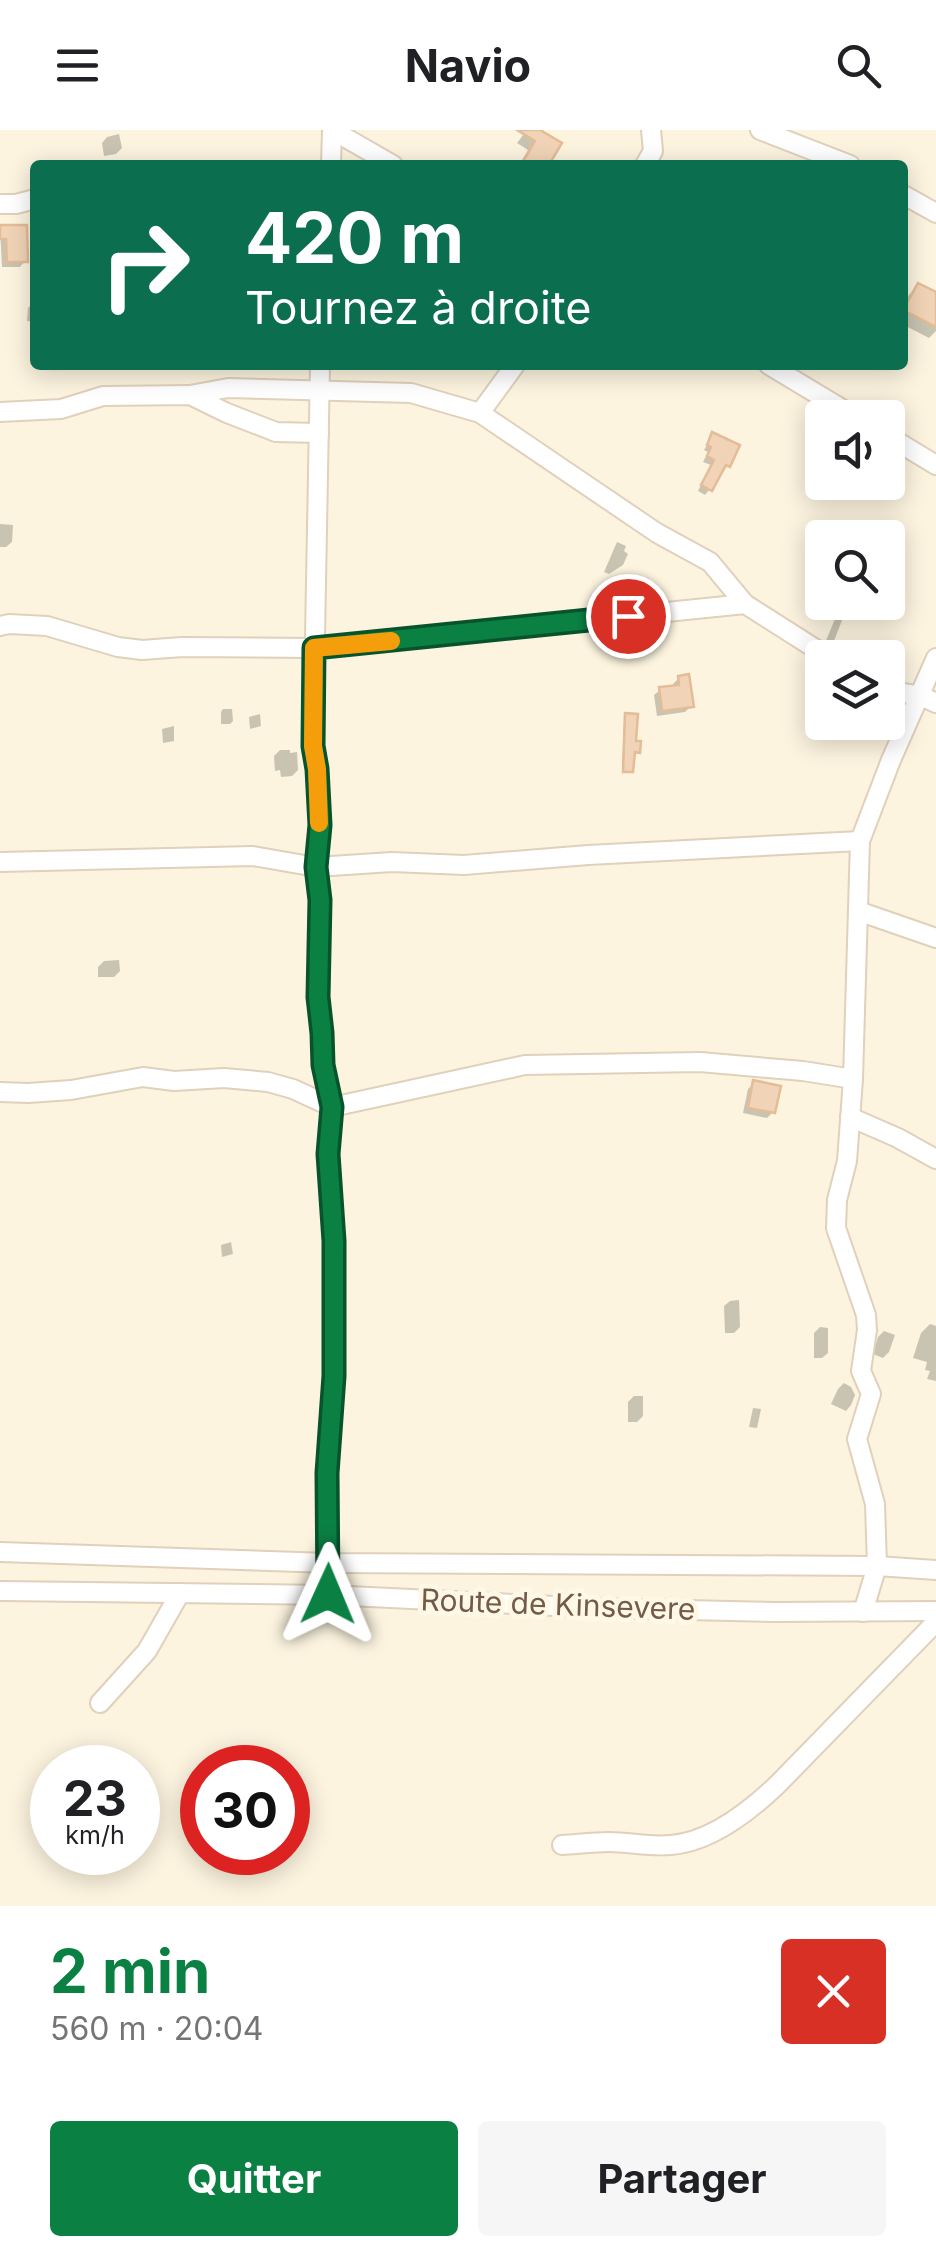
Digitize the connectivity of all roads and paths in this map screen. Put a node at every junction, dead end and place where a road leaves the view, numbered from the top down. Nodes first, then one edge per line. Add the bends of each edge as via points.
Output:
1 (332, 130) edge
2 (651, 130) edge
3 (760, 130) edge
4 (331, 160) edge
5 (383, 160) edge
6 (648, 160) edge
7 (837, 160) edge
8 (908, 197) edge
9 (30, 200) edge
10 (0, 204) edge
11 (936, 213) edge
12 (320, 370) edge
13 (511, 370) edge
14 (777, 370) edge
15 (319, 390) junction
16 (190, 394) junction
17 (827, 400) edge
18 (0, 412) edge
19 (480, 413) junction
20 (320, 433) junction
21 (905, 446) edge
22 (936, 465) edge
23 (746, 604) junction
24 (0, 626) edge
25 (805, 642) edge
26 (314, 648) junction
27 (936, 658) edge
28 (928, 699) edge
29 (860, 841) junction
30 (0, 862) edge
31 (316, 867) junction
32 (858, 910) junction
33 (936, 938) edge
34 (853, 1079) junction
35 (0, 1092) edge
36 (332, 1107) junction
37 (850, 1117) junction
38 (936, 1158) edge
39 (0, 1552) edge
40 (329, 1563) junction
41 (877, 1566) junction
42 (936, 1570) edge
43 (0, 1592) edge
44 (180, 1593) junction
45 (328, 1594) junction
46 (936, 1611) edge
47 (863, 1612) junction
48 (936, 1622) edge
49 (100, 1703) dead end
50 (562, 1845) dead end

1 - 4 street
1 - 5 street
2 - 6 street
3 - 7 street
8 - 11 street
9 - 10 street
12 - 15 street
13 - 19 street
14 - 17 street
15 - 16 street
15 - 19 street via 412,393
15 - 20 street
16 - 18 street via 103,396 60,410
16 - 20 street via 276,432
19 - 23 street via 656,533 710,562
20 - 26 street
21 - 22 street
23 - 25 street
23 - 26 street
24 - 26 street via 48,626 142,650
26 - 31 street
27 - 28 street
28 - 29 street via 891,760
29 - 31 street via 464,865
29 - 32 street
30 - 31 street via 253,856
31 - 36 street via 318,997
32 - 33 street
32 - 34 street
34 - 36 street via 700,1062 525,1065
34 - 37 street
35 - 36 street via 71,1090 143,1077 224,1078 268,1082
36 - 40 street
37 - 38 street
37 - 41 street via 836,1228 866,1315 861,1371 871,1394 857,1440 875,1504
39 - 40 street
40 - 41 street
40 - 45 street
41 - 42 street
41 - 47 street
43 - 44 street, Route de Kinsevere
44 - 45 street, Route de Kinsevere
44 - 49 street via 147,1652
45 - 47 street, Route de Kinsevere
46 - 47 street, Route de Kinsevere
48 - 50 street via 767,1795 718,1830 677,1845

